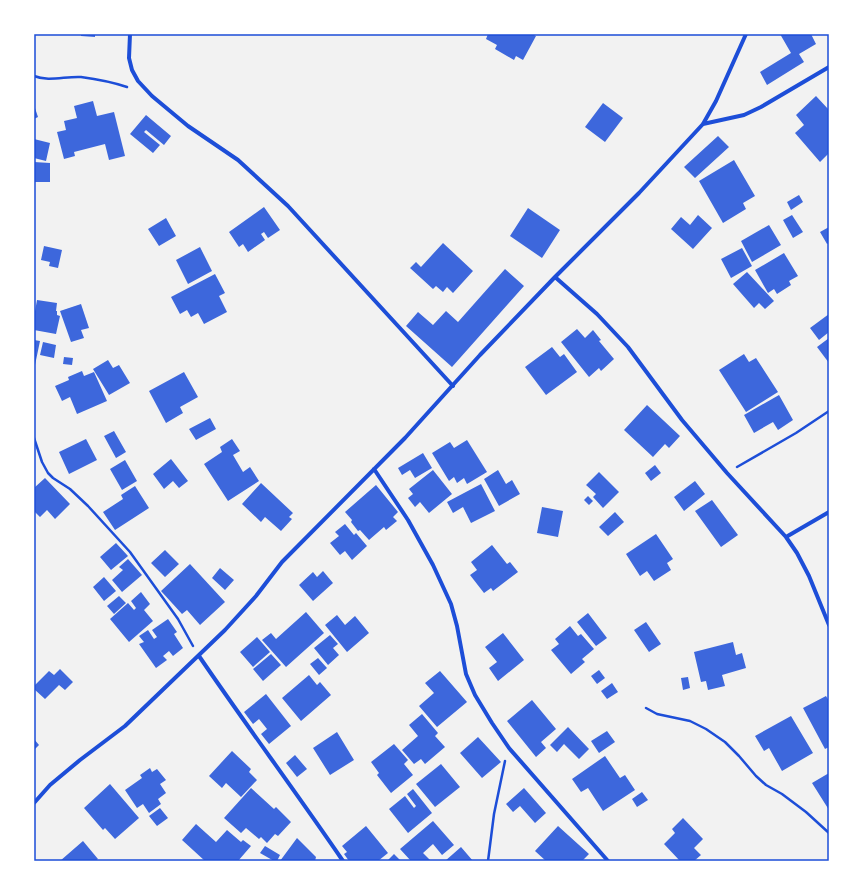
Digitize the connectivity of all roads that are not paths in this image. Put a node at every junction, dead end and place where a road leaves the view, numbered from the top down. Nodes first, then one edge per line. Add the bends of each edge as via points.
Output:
1 (130, 34) edge
2 (746, 34) edge
3 (829, 66) edge
4 (703, 124) junction
5 (555, 277) junction
6 (452, 386) junction
7 (374, 469) junction
8 (829, 512) edge
9 (786, 537) junction
10 (829, 625) edge
11 (199, 656) junction
12 (34, 804) edge
13 (343, 861) edge
14 (608, 861) edge

1 - 6 street via 129,58 138,81 188,126 238,160 288,206
2 - 4 street
3 - 4 street via 744,115
4 - 5 street
5 - 6 street
5 - 9 street via 628,346 682,420
6 - 7 street
7 - 11 street via 282,562 250,602
7 - 14 street via 408,520 451,604 466,674 475,695 509,748
8 - 9 street
9 - 10 street via 809,576
11 - 12 street via 125,726 50,786
11 - 13 street

